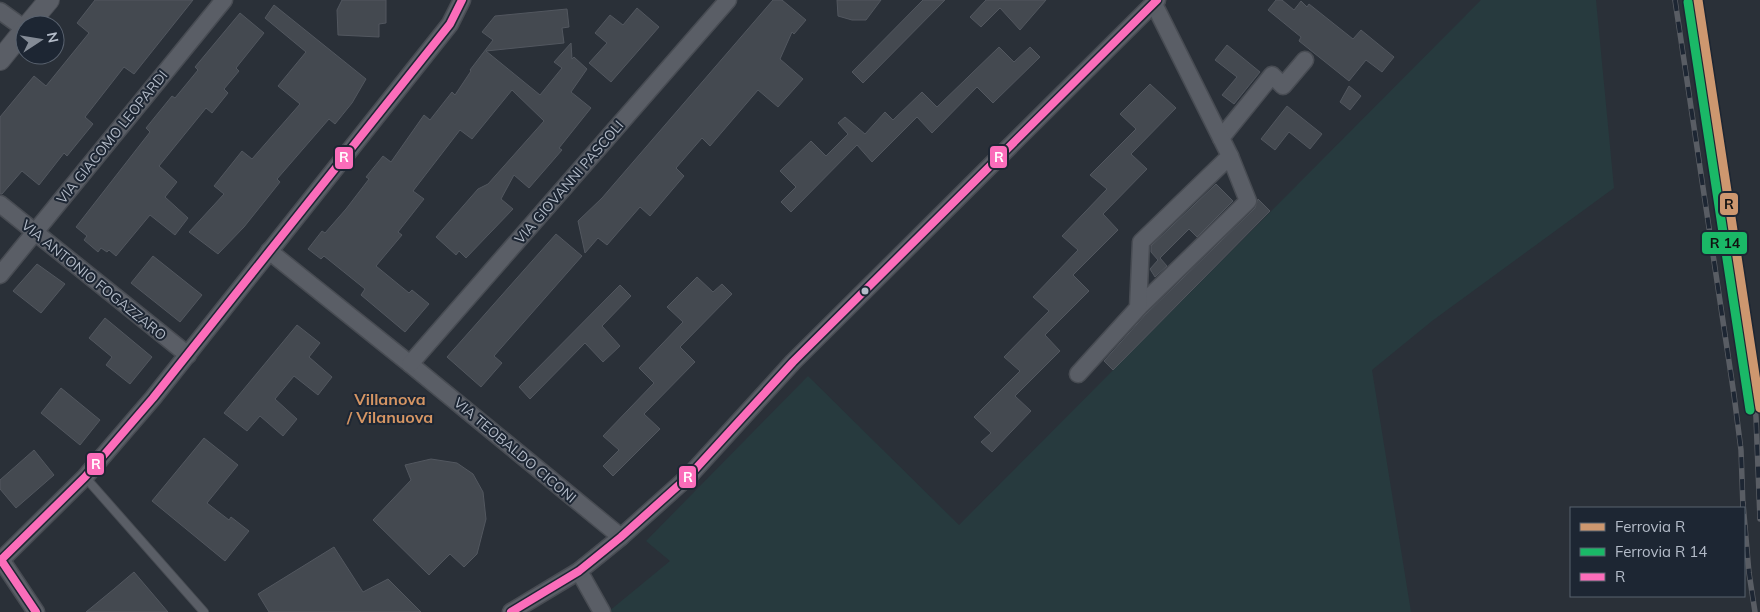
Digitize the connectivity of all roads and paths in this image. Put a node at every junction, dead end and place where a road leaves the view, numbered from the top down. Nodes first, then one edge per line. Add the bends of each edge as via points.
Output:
1 (48, 0) edge
2 (224, 0) edge
3 (462, 0) edge
4 (728, 0) edge
5 (1155, 2) edge
6 (0, 11) edge
7 (36, 15) edge
8 (15, 22) edge
9 (15, 41) edge
10 (0, 60) edge
11 (1305, 60) dead end
12 (1221, 138) junction
13 (1230, 156) junction
14 (0, 204) edge
15 (34, 232) junction
16 (269, 251) junction
17 (0, 275) edge
18 (1138, 308) junction
19 (188, 355) junction
20 (410, 364) junction
21 (1078, 374) dead end
22 (85, 477) junction
23 (621, 537) junction
24 (0, 559) edge
25 (578, 571) junction
26 (36, 612) edge
27 (204, 612) edge
28 (511, 612) edge
29 (602, 612) edge

1 - 7 street
2 - 15 street, VIA GIACOMO LEOPARDI
3 - 16 street via 450,24
4 - 20 street, VIA GIOVANNI PASCOLI
5 - 12 street
5 - 23 street via 793,362 690,475
6 - 8 street
9 - 10 street
11 - 12 street via 1284,86 1272,75
12 - 13 street
13 - 18 street via 1141,242
13 - 18 street via 1248,201
14 - 15 street, VIA ANTONIO FOGAZZARO
15 - 17 street, VIA GIACOMO LEOPARDI
15 - 19 street, VIA ANTONIO FOGAZZARO
16 - 19 street
16 - 20 street, VIA TEOBALDO CICONI
18 - 21 street
19 - 22 street
20 - 23 street, VIA TEOBALDO CICONI
22 - 24 street
22 - 27 lane
23 - 25 street
24 - 26 street
25 - 28 street
25 - 29 street

